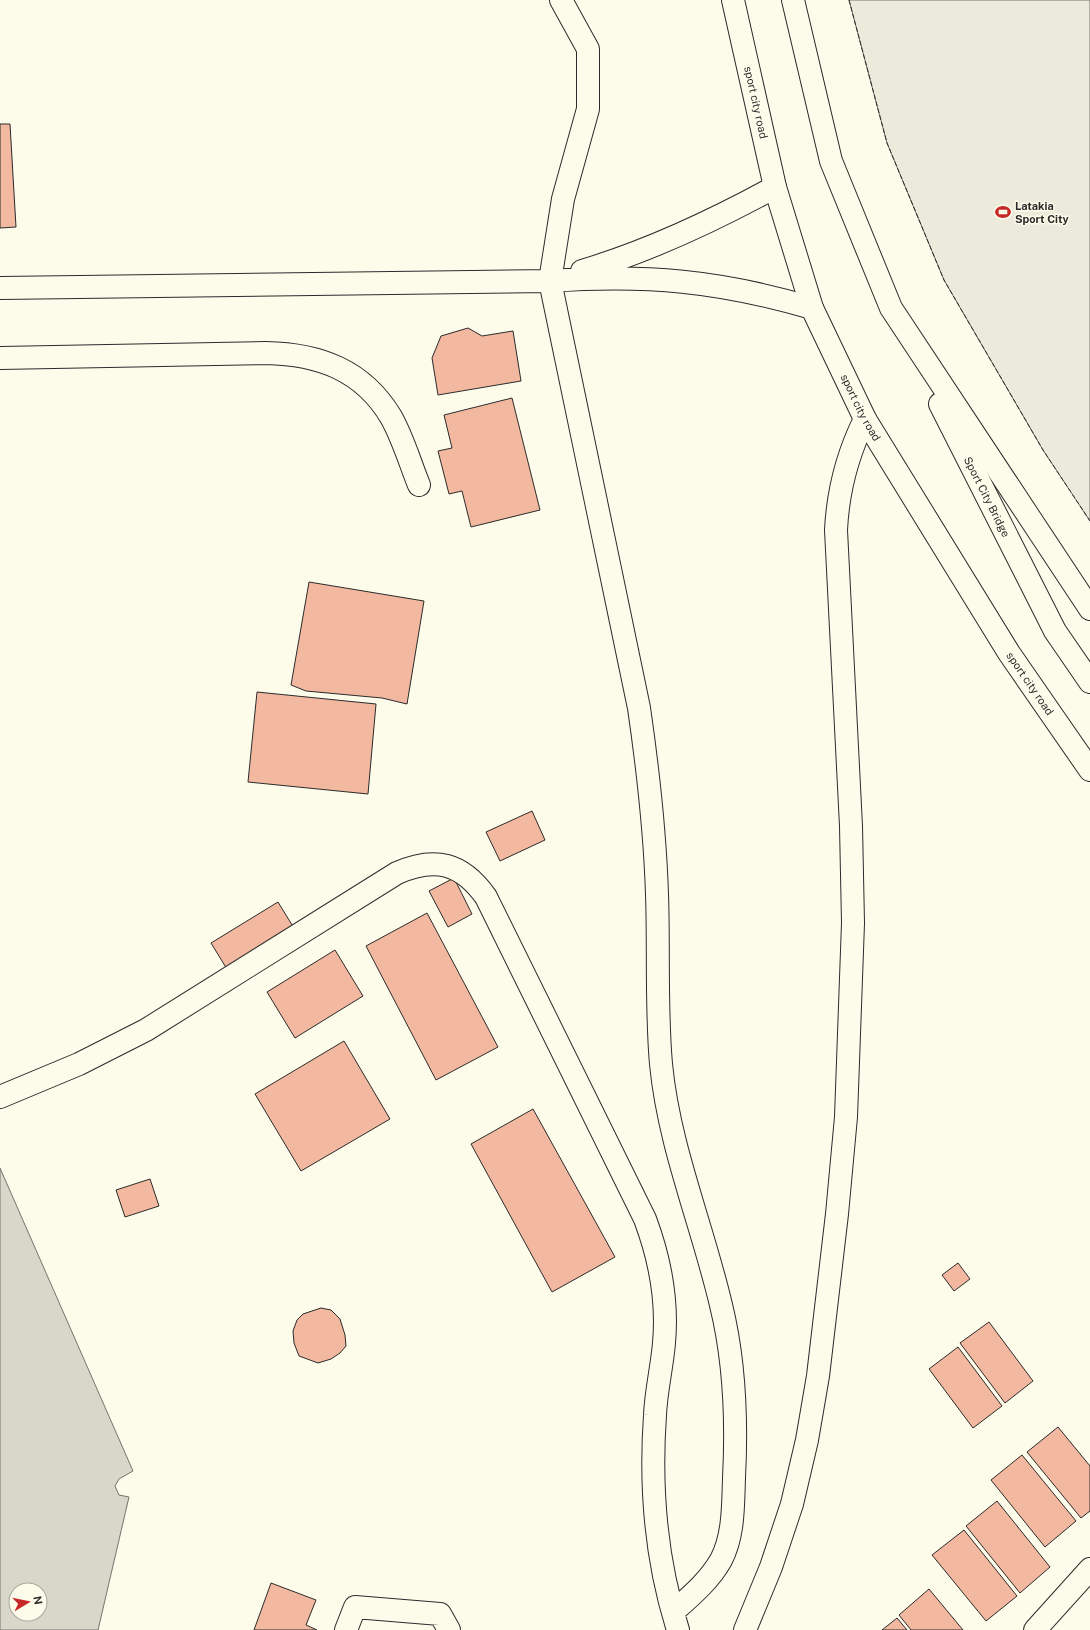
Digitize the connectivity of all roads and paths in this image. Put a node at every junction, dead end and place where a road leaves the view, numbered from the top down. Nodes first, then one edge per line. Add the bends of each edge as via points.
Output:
1 (561, 0) edge
2 (733, 0) edge
3 (793, 0) edge
4 (775, 187) junction
5 (550, 281) junction
6 (0, 288) edge
7 (812, 308) junction
8 (891, 308) junction
9 (0, 358) edge
10 (865, 419) junction
11 (418, 485) dead end
12 (1090, 609) edge
13 (1090, 682) edge
14 (1090, 770) edge
15 (0, 1096) edge
16 (1090, 1569) edge
17 (676, 1621) edge
18 (749, 1628) edge
19 (346, 1630) edge
20 (449, 1630) edge
21 (1035, 1630) edge

1 - 5 street via 588,49 588,109 563,199
2 - 4 street, sport city road
3 - 8 street via 831,162
4 - 5 street via 688,231 616,260
4 - 7 street, sport city road
5 - 6 street
5 - 7 street via 601,278 682,280 769,296
5 - 17 street via 639,708 648,769 657,894 659,1028 666,1100 682,1171 721,1306 730,1350 735,1447 729,1542 711,1576
7 - 10 street, sport city road
8 - 12 street
8 - 13 street, Sport City Bridge via 1055,631
9 - 11 street via 266,353 315,358 343,371 376,398 391,418
10 - 14 street, sport city road via 1009,653
10 - 18 street via 852,447 841,484 836,530 851,826 853,923 846,1117 837,1214 808,1440 792,1504
15 - 17 street via 79,1064 146,1030 397,873 412,866 430,863 446,865 463,872 476,883 486,897 645,1219 656,1248 665,1310 664,1342 655,1413 654,1493 658,1533
16 - 21 street
19 - 20 street via 355,1607 440,1614

